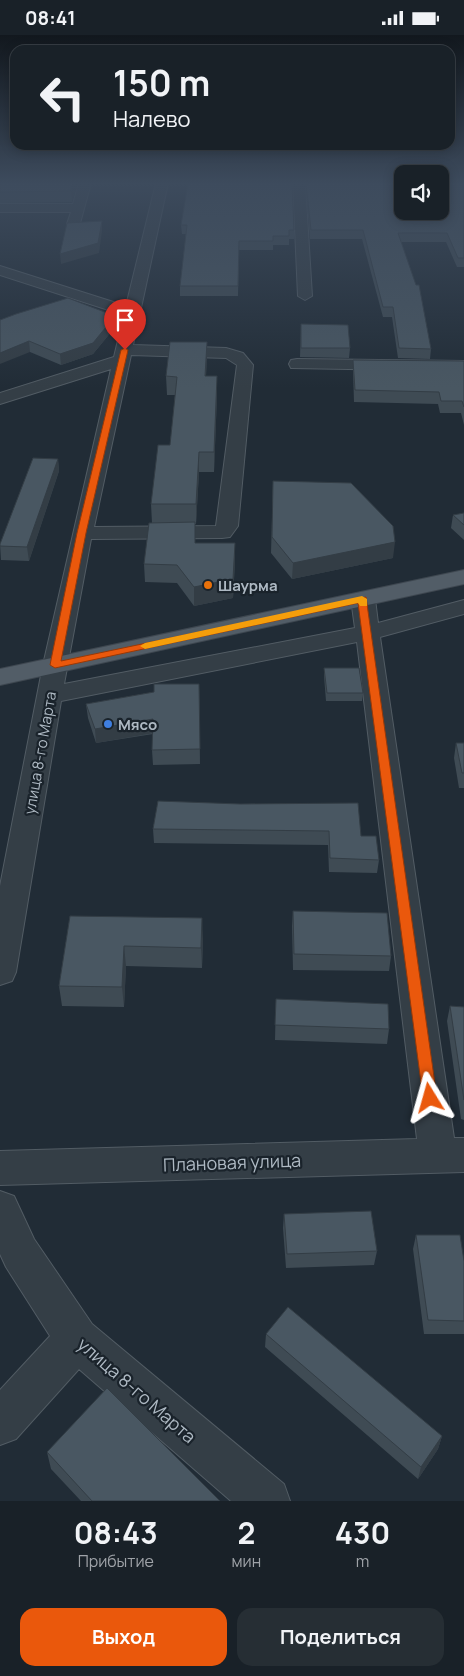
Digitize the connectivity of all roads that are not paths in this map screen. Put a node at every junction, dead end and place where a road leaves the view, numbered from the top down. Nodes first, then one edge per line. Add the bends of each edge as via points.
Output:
1 (147, 251) edge
2 (303, 251) edge
3 (0, 270) edge
4 (305, 296) dead end
5 (133, 313) junction
6 (123, 355) junction
7 (297, 364) dead end
8 (464, 366) edge
9 (0, 399) edge
10 (82, 533) junction
11 (464, 577) edge
12 (362, 599) junction
13 (464, 607) edge
14 (367, 633) junction
15 (55, 665) junction
16 (0, 677) edge
17 (50, 695) junction
18 (0, 972) edge
19 (451, 1156) edge
20 (0, 1169) edge
21 (0, 1209) edge
22 (77, 1339) junction
23 (0, 1423) edge
24 (267, 1501) edge

1 - 5 street, улица 8-го Марта
2 - 4 street
3 - 5 street
5 - 6 street, улица 8-го Марта
6 - 9 street
6 - 10 street, улица 8-го Марта
6 - 10 street via 226,353 243,361 227,526 222,532
7 - 8 street
10 - 15 street, улица 8-го Марта
11 - 12 main road
12 - 14 street
12 - 15 main road
13 - 14 street
14 - 17 street
14 - 19 street
15 - 16 main road
15 - 17 street, улица 8-го Марта
17 - 18 street, улица 8-го Марта
19 - 20 street, Плановая улица
21 - 22 street, улица 8-го Марта via 20,1253
22 - 23 street
22 - 24 street, улица 8-го Марта

